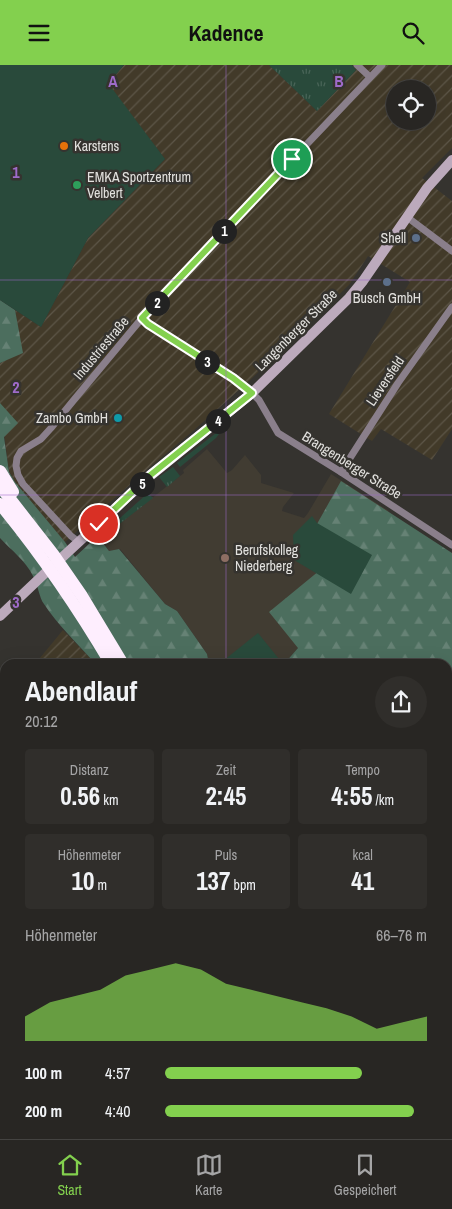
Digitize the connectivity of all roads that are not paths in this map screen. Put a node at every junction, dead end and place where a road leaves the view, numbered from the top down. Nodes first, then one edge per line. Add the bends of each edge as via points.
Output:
1 (357, 65) edge
2 (382, 65) edge
3 (370, 77) junction
4 (452, 160) edge
5 (407, 217) junction
6 (452, 251) edge
7 (452, 307) edge
8 (142, 318) junction
9 (252, 393) junction
10 (0, 471) edge
11 (341, 472) junction
12 (0, 486) edge
13 (0, 504) edge
14 (18, 508) junction
15 (0, 515) edge
16 (19, 527) junction
17 (79, 542) junction
18 (452, 545) edge
19 (0, 616) edge
20 (108, 659) edge
21 (120, 659) edge

1 - 3 street
2 - 3 street, Industriestraße
3 - 8 street, Industriestraße
4 - 5 main road, Langenberger Straße
5 - 6 street
5 - 9 main road, Langenberger Straße via 349,298
7 - 11 street, Lieversfeld
8 - 9 street, Brangenberger Straße
8 - 17 street, Industriestraße via 51,428 41,439 21,451 17,458 18,475 23,484
9 - 11 street, Brangenberger Straße via 278,433
9 - 17 main road, Langenberger Straße via 148,477
10 - 14 highway via 15,494
11 - 18 street, Brangenberger Straße
12 - 14 highway
13 - 16 highway
14 - 21 highway via 82,596
15 - 16 highway
16 - 20 highway
17 - 19 main road, Langenberger Straße

